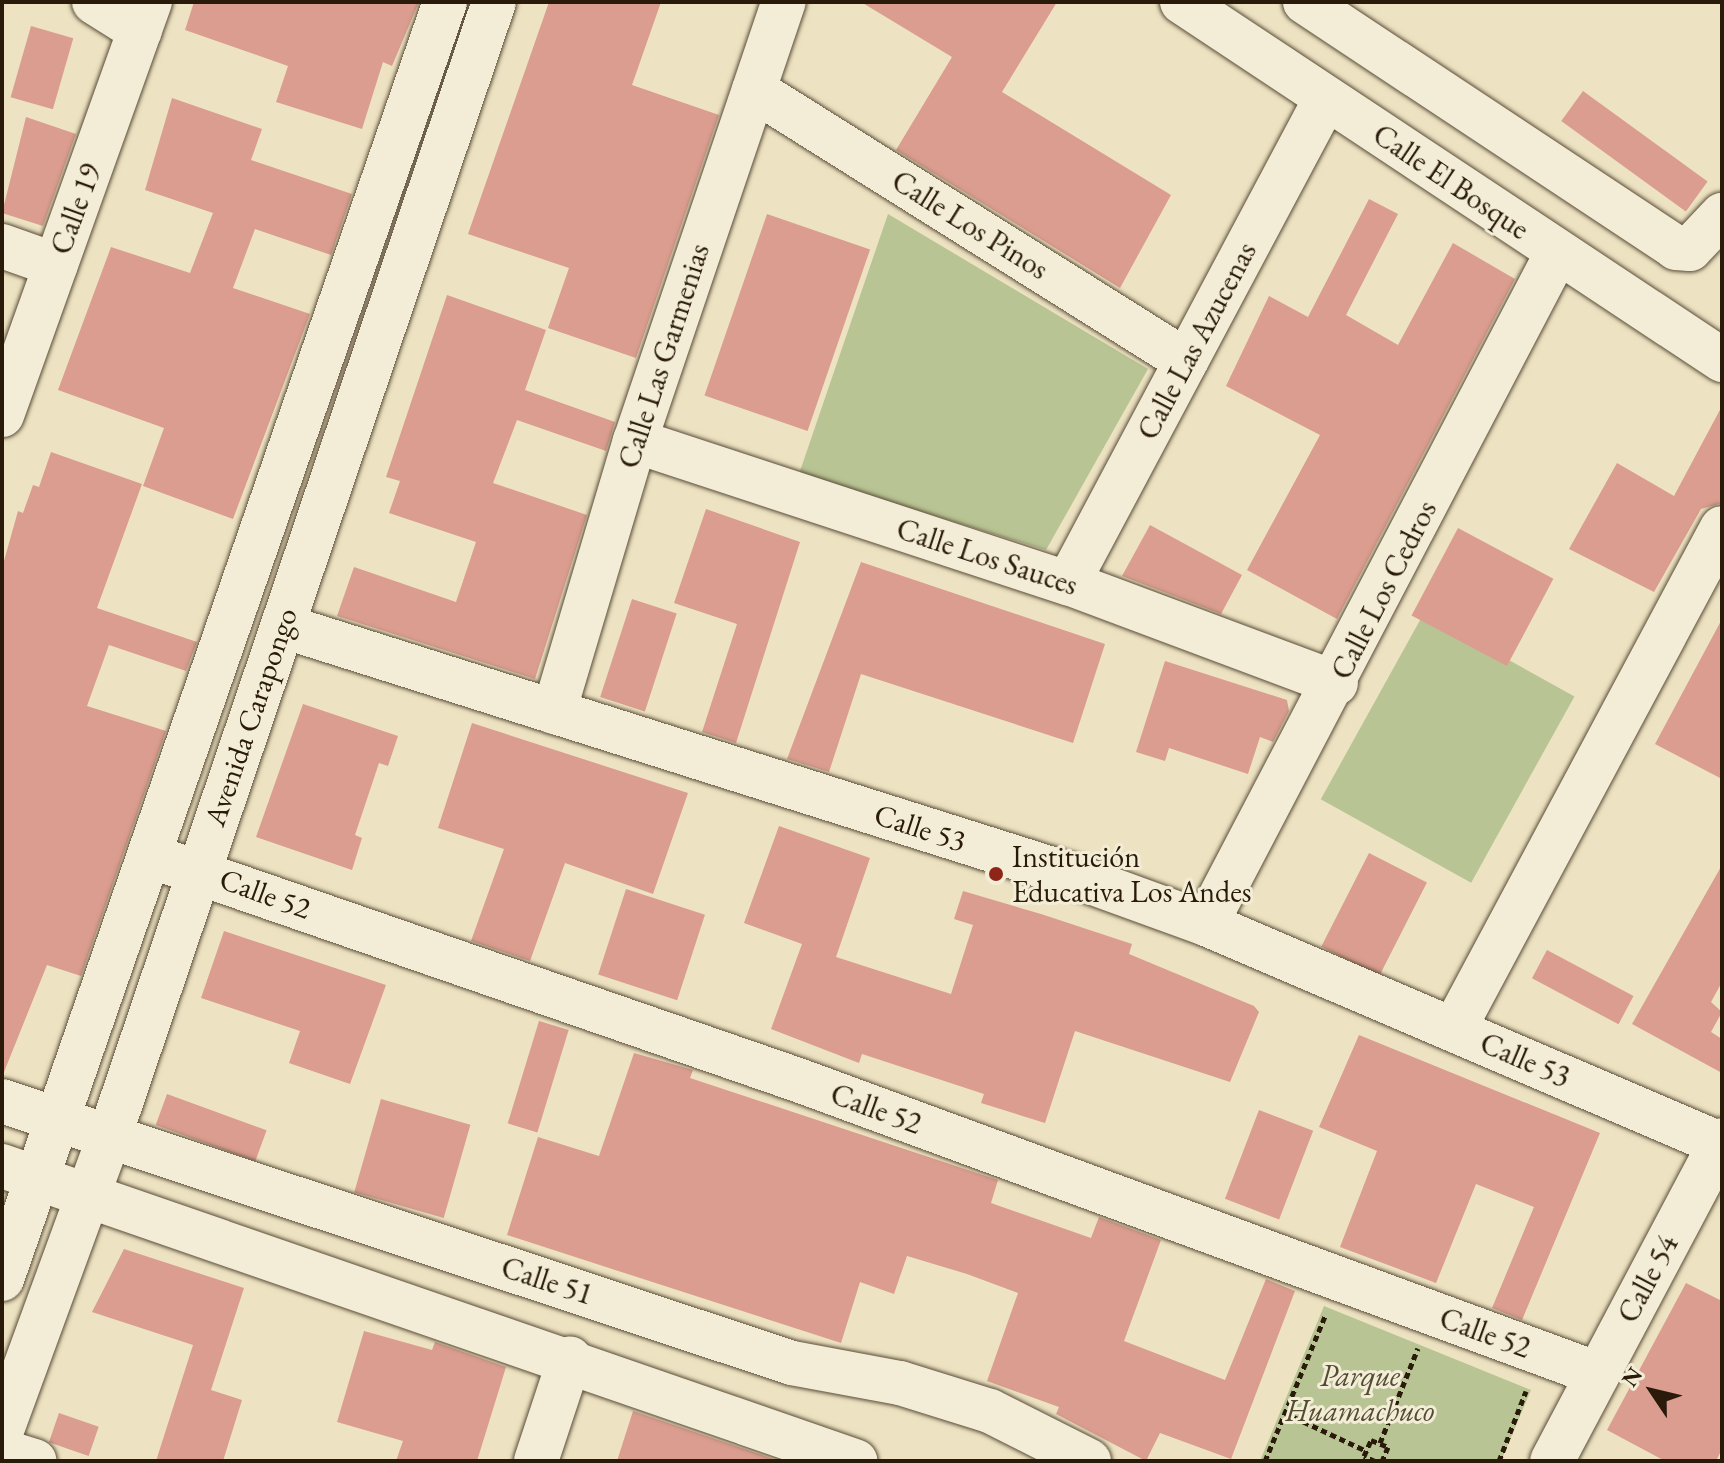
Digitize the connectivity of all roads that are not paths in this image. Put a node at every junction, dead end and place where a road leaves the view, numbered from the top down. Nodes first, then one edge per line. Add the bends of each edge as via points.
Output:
1 (94, 2) edge
2 (445, 2) edge
3 (494, 2) edge
4 (784, 2) edge
5 (1182, 2) edge
6 (1305, 2) edge
7 (145, 16) edge
8 (754, 90) junction
9 (1326, 98) junction
10 (1722, 215) edge
11 (2, 246) edge
12 (1557, 253) junction
13 (56, 265) junction
14 (1722, 360) edge
15 (1186, 361) junction
16 (2, 415) edge
17 (635, 441) junction
18 (1722, 528) edge
19 (1068, 583) junction
20 (283, 626) junction
21 (1336, 683) junction
22 (554, 712) junction
23 (150, 856) junction
24 (199, 870) junction
25 (1206, 924) junction
26 (1454, 1029) junction
27 (2, 1101) edge
28 (60, 1118) junction
29 (110, 1135) junction
30 (1721, 1142) edge
31 (21, 1172) edge
32 (89, 1192) junction
33 (2, 1279) edge
34 (570, 1358) junction
35 (1598, 1374) junction
36 (2, 1430) edge
37 (2, 1451) edge
38 (34, 1461) edge
39 (536, 1461) edge
40 (855, 1461) edge
41 (1089, 1461) edge
42 (1552, 1461) edge

1 - 7 street
2 - 23 street, Avenida Carapongo
3 - 20 street, Avenida Carapongo
4 - 8 street, Calle Las Garmenias
5 - 9 street, Calle El Bosque
6 - 10 street via 1676,248 1690,249
7 - 13 street, Calle 19
8 - 15 street, Calle Los Pinos
8 - 17 street, Calle Las Garmenias
9 - 12 street, Calle El Bosque
9 - 15 street, Calle Las Azucenas
11 - 13 street
12 - 14 street, Calle El Bosque
12 - 21 street, Calle Los Cedros
13 - 16 street, Calle 19
15 - 19 street, Calle Las Azucenas
17 - 19 street, Calle Los Sauces
17 - 22 street, Calle Las Garmenias
18 - 26 street
19 - 21 street, Calle Los Sauces
20 - 22 street, Calle 53
20 - 24 street, Avenida Carapongo
21 - 25 street, Calle Los Cedros
22 - 25 street, Calle 53
23 - 24 street, Calle 52
23 - 28 street, Avenida Carapongo
24 - 29 street, Avenida Carapongo
24 - 35 street, Calle 52 via 798,1080
25 - 26 street, Calle 53
26 - 30 street, Calle 53
27 - 28 street, Calle 51
28 - 29 street, Calle 51
28 - 31 street, Avenida Carapongo
29 - 32 street, Avenida Carapongo
29 - 41 street, Calle 51 via 792,1363 900,1383 990,1411
30 - 35 street, Calle 54
31 - 32 street
31 - 33 street, Avenida Carapongo
32 - 34 street
32 - 36 street, Avenida Carapongo
34 - 39 street
34 - 40 street
35 - 42 street, Calle 54
37 - 38 street

